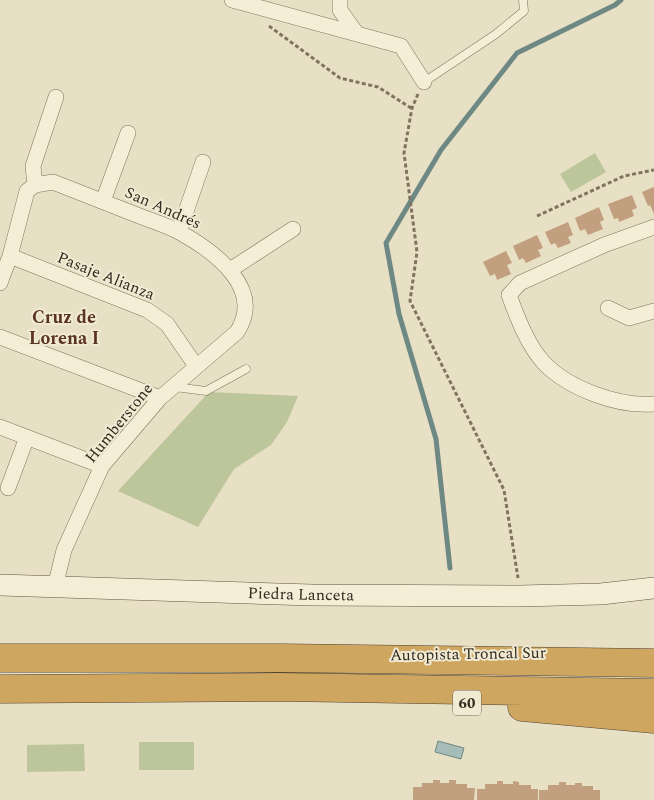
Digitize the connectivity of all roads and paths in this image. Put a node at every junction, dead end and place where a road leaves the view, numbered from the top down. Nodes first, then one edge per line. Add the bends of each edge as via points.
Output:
1 (232, 0) edge
2 (340, 0) edge
3 (523, 0) edge
4 (265, 24) dead end
5 (357, 34) junction
6 (424, 82) junction
7 (56, 97) dead end
8 (412, 108) junction
9 (128, 133) dead end
10 (203, 162) dead end
11 (654, 170) edge
12 (35, 184) junction
13 (103, 201) junction
14 (537, 216) dead end
15 (654, 227) edge
16 (293, 229) dead end
17 (179, 232) junction
18 (10, 256) junction
19 (230, 270) junction
20 (0, 283) edge
21 (246, 306) joint
22 (608, 308) dead end
23 (654, 311) edge
24 (0, 337) edge
25 (196, 366) junction
26 (246, 369) dead end
27 (173, 387) junction
28 (160, 398) junction
29 (654, 404) edge
30 (0, 427) edge
31 (27, 437) junction
32 (102, 466) junction
33 (8, 488) dead end
34 (0, 585) edge
35 (56, 587) junction
36 (654, 588) edge
37 (520, 596) junction
38 (654, 644) edge
39 (0, 658) edge
40 (281, 658) junction
41 (654, 663) edge
42 (279, 687) junction
43 (0, 690) edge
44 (654, 693) edge
45 (654, 719) edge

1 - 5 street
2 - 5 street via 340,10
3 - 6 lane via 524,11 496,34
4 - 8 path via 340,78 378,87
5 - 6 street via 401,46
6 - 8 path
7 - 12 street via 33,166
8 - 37 path via 404,153 417,252 410,301 504,490
9 - 13 street
10 - 17 street
11 - 14 path via 624,176
12 - 13 street, San Andrés via 53,182
12 - 18 street via 27,191
13 - 17 street, San Andrés
15 - 29 street via 604,245 520,283 509,295 518,319 544,363 572,384 613,400
16 - 19 street
17 - 19 street, San Andrés via 206,248
18 - 20 street
18 - 25 street, Pasaje Alianza via 147,310 166,324
19 - 21 street, San Andrés via 244,292
21 - 25 street, Humberstone via 244,321 237,332
22 - 23 street via 628,318
24 - 28 street
25 - 27 street, Humberstone
26 - 27 lane via 206,391
27 - 28 street, Humberstone
28 - 32 street, Humberstone
30 - 31 street
31 - 32 street
31 - 33 street
32 - 35 street, Humberstone via 64,550
34 - 35 street, Piedra Lanceta
35 - 37 street, Piedra Lanceta via 312,595
36 - 37 street, Piedra Lanceta via 601,594
38 - 40 highway, Autopista Troncal Sur via 581,651
39 - 40 highway, Autopista Troncal Sur
40 - 41 highway, Autopista Troncal Sur
42 - 43 highway, Autopista Troncal Sur / 60
42 - 44 highway, Autopista Troncal Sur / 60
42 - 45 highway, Autopista Troncal Sur / 60

